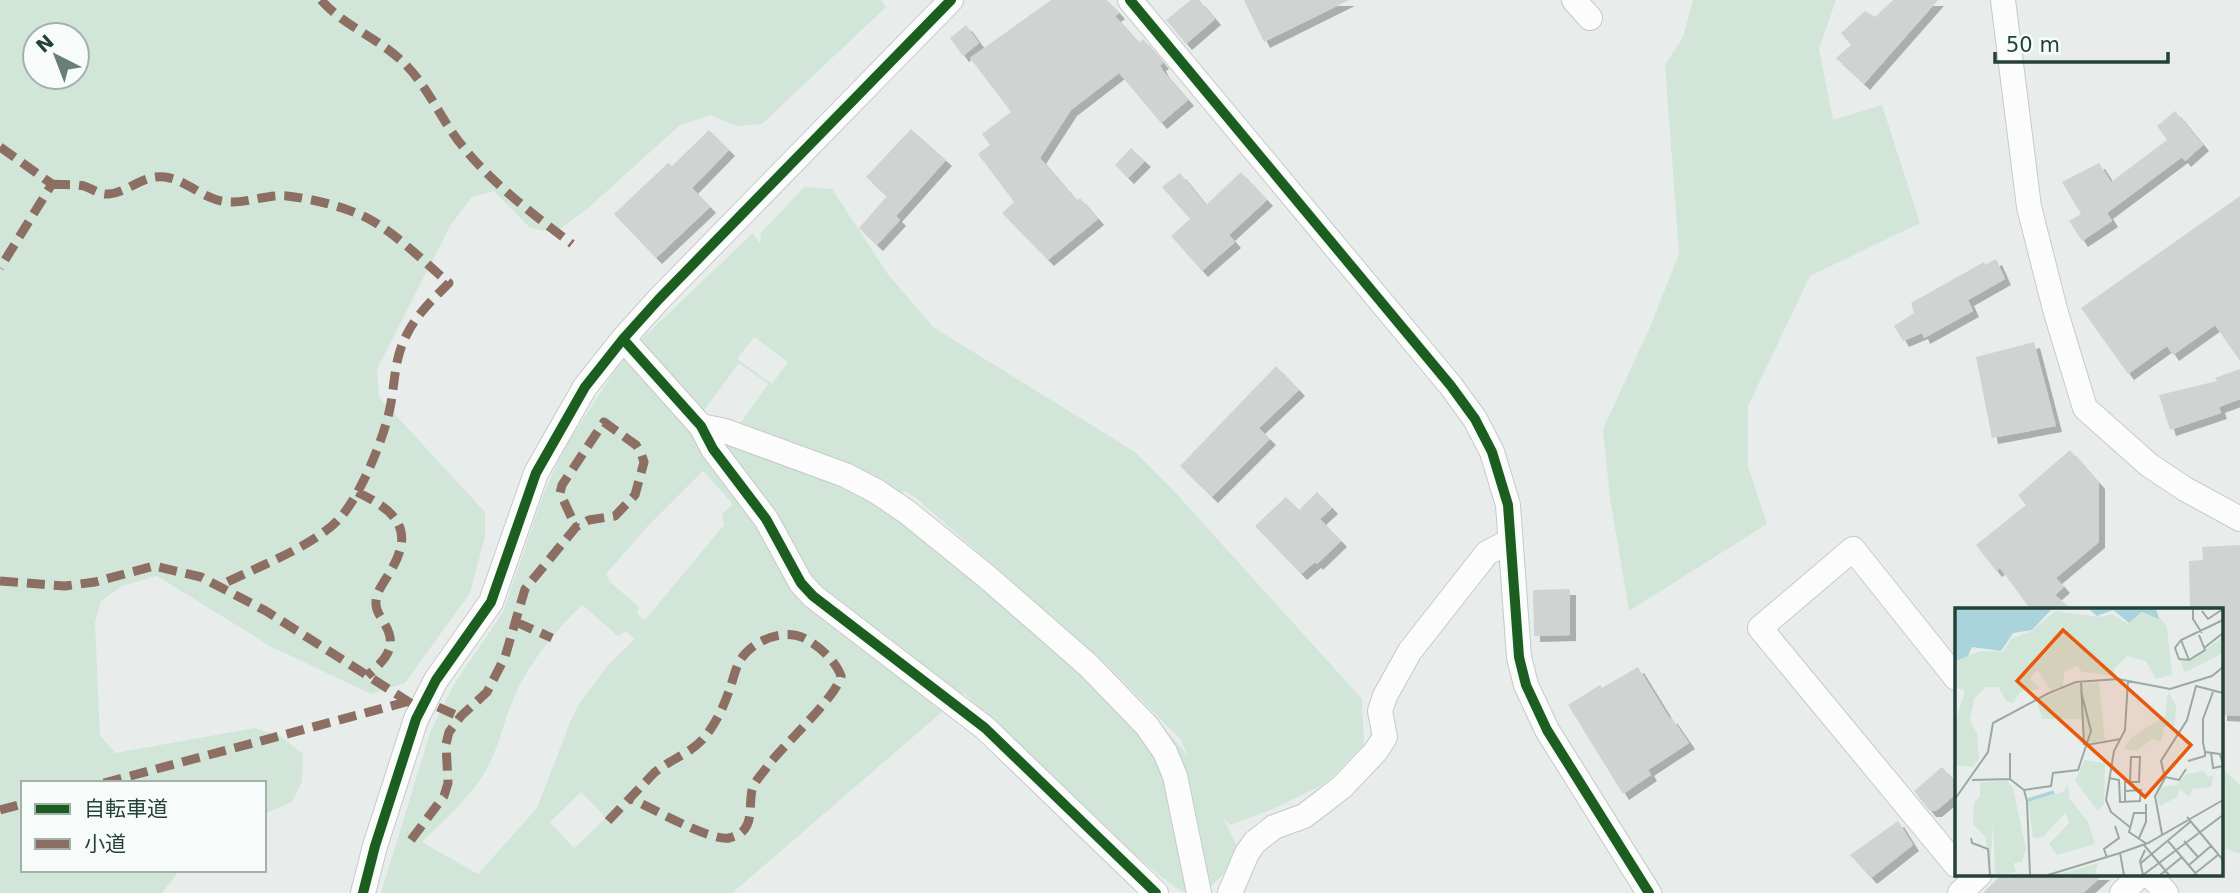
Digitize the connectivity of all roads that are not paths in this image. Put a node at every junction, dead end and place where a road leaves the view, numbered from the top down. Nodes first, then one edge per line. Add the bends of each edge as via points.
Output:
1 (951, 0) edge
2 (1130, 0) edge
3 (2003, 0) edge
4 (622, 339) junction
5 (701, 426) junction
6 (2240, 519) edge
7 (1510, 541) junction
8 (1955, 677) edge
9 (1955, 865) edge
10 (2139, 876) edge
11 (2151, 876) edge
12 (363, 893) edge
13 (1156, 893) edge
14 (1199, 893) edge
15 (1230, 893) edge
16 (1649, 893) edge
17 (2122, 893) edge
18 (2166, 893) edge

1 - 4 street
2 - 7 street via 1475,419 1504,491
3 - 6 street via 2029,207 2085,408 2149,465
4 - 5 street
4 - 12 street via 551,443 491,602 436,680 416,719
5 - 13 street via 813,596 985,728
5 - 14 street via 726,431 876,491 986,576 1088,665 1147,726 1165,752 1175,776
7 - 15 street via 1487,553 1410,651 1385,696 1380,711 1385,737 1376,751 1320,804 1255,842
7 - 16 street via 1519,657 1526,685 1546,730
8 - 9 street via 1853,549 1760,628
10 - 17 street
11 - 18 street

